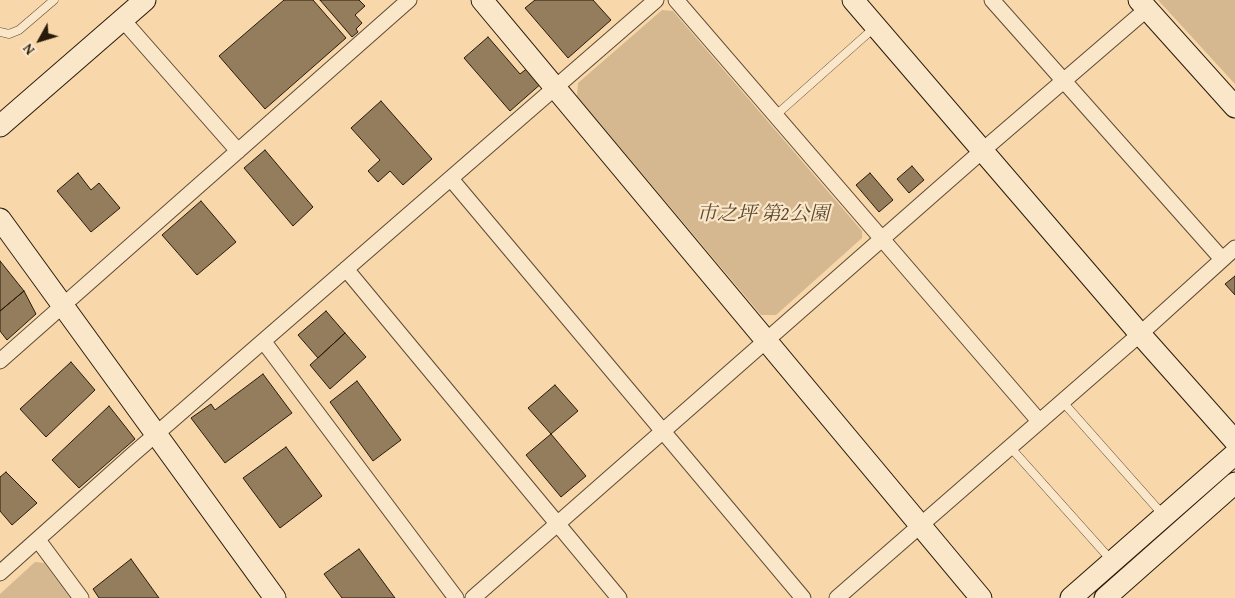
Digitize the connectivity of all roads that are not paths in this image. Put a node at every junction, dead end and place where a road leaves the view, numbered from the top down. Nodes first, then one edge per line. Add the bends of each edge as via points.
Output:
1 (54, 0) edge
2 (145, 0) edge
3 (409, 0) edge
4 (482, 0) edge
5 (656, 0) edge
6 (676, 0) edge
7 (853, 0) edge
8 (992, 0) edge
9 (1143, 4) edge
10 (122, 20) junction
11 (876, 27) junction
12 (0, 32) edge
13 (1064, 81) junction
14 (555, 88) junction
15 (1235, 108) edge
16 (776, 114) junction
17 (0, 126) edge
18 (238, 151) junction
19 (982, 151) junction
20 (451, 179) junction
21 (0, 218) edge
22 (882, 239) junction
23 (1235, 248) edge
24 (1222, 259) junction
25 (346, 269) junction
26 (64, 305) junction
27 (1140, 334) junction
28 (765, 341) junction
29 (264, 342) junction
30 (0, 361) edge
31 (1062, 401) junction
32 (1039, 421) junction
33 (664, 431) junction
34 (157, 434) junction
35 (1235, 441) edge
36 (1010, 447) junction
37 (1235, 454) edge
38 (1235, 484) edge
39 (1164, 516) junction
40 (558, 524) junction
41 (919, 526) junction
42 (38, 540) junction
43 (1112, 562) junction
44 (0, 574) edge
45 (81, 598) edge
46 (275, 598) edge
47 (456, 598) edge
48 (473, 598) edge
49 (619, 598) edge
50 (803, 598) edge
51 (837, 598) edge
52 (981, 598) edge
53 (1071, 598) edge
54 (1105, 598) edge

1 - 12 lane via 19,30 9,34
2 - 10 street
3 - 18 street
4 - 14 street
5 - 14 street
6 - 16 street
7 - 11 street
8 - 13 street
9 - 13 street
9 - 15 street
10 - 17 street
10 - 18 street
11 - 16 lane
11 - 19 street
13 - 19 street
13 - 24 street
14 - 20 street
14 - 28 street
16 - 22 street
18 - 26 street
19 - 22 street
19 - 27 street
20 - 25 street
20 - 33 street
21 - 26 street
22 - 28 street
22 - 32 street
23 - 24 street
24 - 27 street
25 - 29 street
25 - 40 street
26 - 30 street
26 - 34 street
27 - 31 street
27 - 35 street
28 - 33 street
28 - 41 street
29 - 34 street
29 - 47 street
31 - 32 street
31 - 39 lane
32 - 36 street
33 - 40 street
33 - 50 street
34 - 42 street
34 - 46 street
36 - 41 street
36 - 43 lane
37 - 39 street
38 - 54 street
39 - 43 street
40 - 48 street
40 - 49 street
41 - 51 street
41 - 52 street
42 - 44 street
42 - 45 street
43 - 53 street

